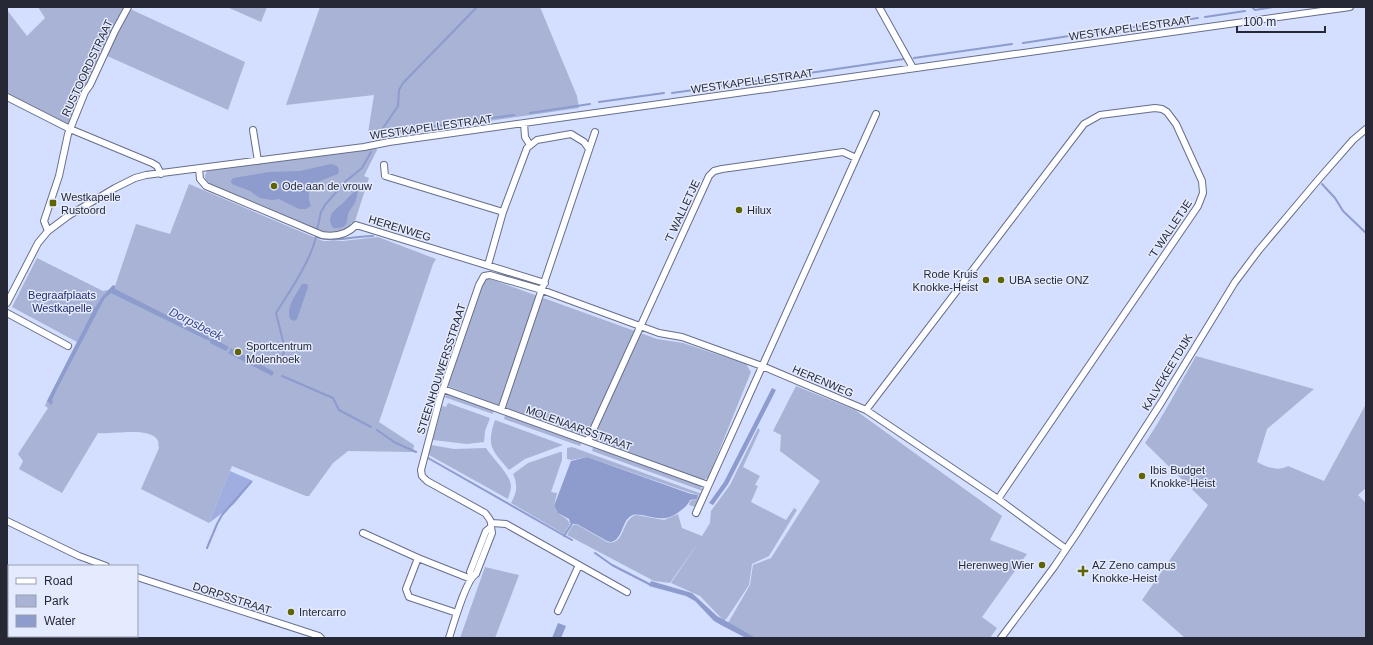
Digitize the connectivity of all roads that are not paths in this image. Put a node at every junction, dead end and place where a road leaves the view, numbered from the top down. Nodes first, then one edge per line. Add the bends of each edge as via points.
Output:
1 (128, 7) edge
2 (879, 7) edge
3 (1350, 7) edge
4 (913, 68) junction
5 (7, 97) edge
6 (876, 114) dead end
7 (524, 123) junction
8 (70, 129) junction
9 (1366, 129) edge
10 (254, 130) dead end
11 (595, 132) dead end
12 (530, 145) junction
13 (589, 149) junction
14 (856, 158) junction
15 (258, 161) junction
16 (384, 165) dead end
17 (199, 169) junction
18 (161, 174) junction
19 (503, 212) junction
20 (48, 231) junction
21 (488, 265) junction
22 (484, 276) joint
23 (545, 283) junction
24 (542, 290) junction
25 (7, 303) edge
26 (7, 313) edge
27 (640, 326) junction
28 (68, 346) dead end
29 (762, 366) junction
30 (443, 389) junction
31 (501, 410) junction
32 (866, 410) junction
33 (588, 441) junction
34 (708, 485) junction
35 (998, 499) junction
36 (696, 513) dead end
37 (7, 521) edge
38 (492, 525) junction
39 (363, 533) dead end
40 (1066, 549) junction
41 (418, 558) junction
42 (103, 565) edge
43 (579, 565) junction
44 (138, 577) edge
45 (471, 578) junction
46 (627, 592) dead end
47 (558, 611) dead end
48 (457, 613) junction
49 (321, 638) edge
50 (449, 638) edge
51 (1001, 638) edge

1 - 8 street, RUSTOORDSTRAAT via 85,92
2 - 4 street
3 - 4 street, WESTKAPELLESTRAAT
4 - 7 street, WESTKAPELLESTRAAT
5 - 8 street
6 - 14 street
7 - 12 street via 525,137
7 - 15 street, WESTKAPELLESTRAAT
8 - 18 street via 152,163
8 - 20 street, RUSTOORDSTRAAT via 59,176 44,221
9 - 40 street, KALVEKEETDIJK via 1318,180 1235,282 1161,403
10 - 15 street
11 - 13 street
12 - 13 street via 537,140 571,134 584,142
12 - 19 street
13 - 23 street
14 - 27 street, 'T WALLETJE via 842,152 714,171 704,186
14 - 29 street
15 - 17 street, WESTKAPELLESTRAAT
16 - 19 street via 385,176
17 - 18 street, WESTKAPELLESTRAAT
17 - 21 street, HERENWEG via 200,179 206,186 322,236 336,236 356,225
18 - 20 street, WESTKAPELLESTRAAT via 146,175 126,182 68,216
19 - 21 street
20 - 25 street, WESTKAPELLESTRAAT via 38,243
21 - 23 street, HERENWEG
22 - 24 street, HERENWEG via 495,275
22 - 30 street, STEENHOUWERSSTRAAT
23 - 24 street
24 - 27 street, HERENWEG
24 - 31 street
26 - 28 street
27 - 29 street, HERENWEG via 682,337
27 - 33 street
29 - 32 street, HERENWEG
29 - 34 street
30 - 31 street, MOLENAARSSTRAAT
30 - 38 street, STEENHOUWERSSTRAAT via 422,464 422,476 485,514
31 - 33 street, MOLENAARSSTRAAT
32 - 35 street, HERENWEG
32 - 35 street, 'T WALLETJE via 1084,124 1100,116 1116,113 1155,108 1167,112 1176,124 1202,181 1203,193 1198,206
33 - 34 street, MOLENAARSSTRAAT
34 - 36 street
35 - 40 street, HERENWEG
37 - 42 street via 78,556
38 - 43 street via 506,524
38 - 45 street via 486,531 478,551 470,572
39 - 41 street
40 - 51 street, KALVEKEETDIJK
41 - 45 street
41 - 48 street via 406,590 409,597
43 - 46 street
43 - 47 street
44 - 49 street, DORPSSTRAAT
45 - 48 street
48 - 50 street

